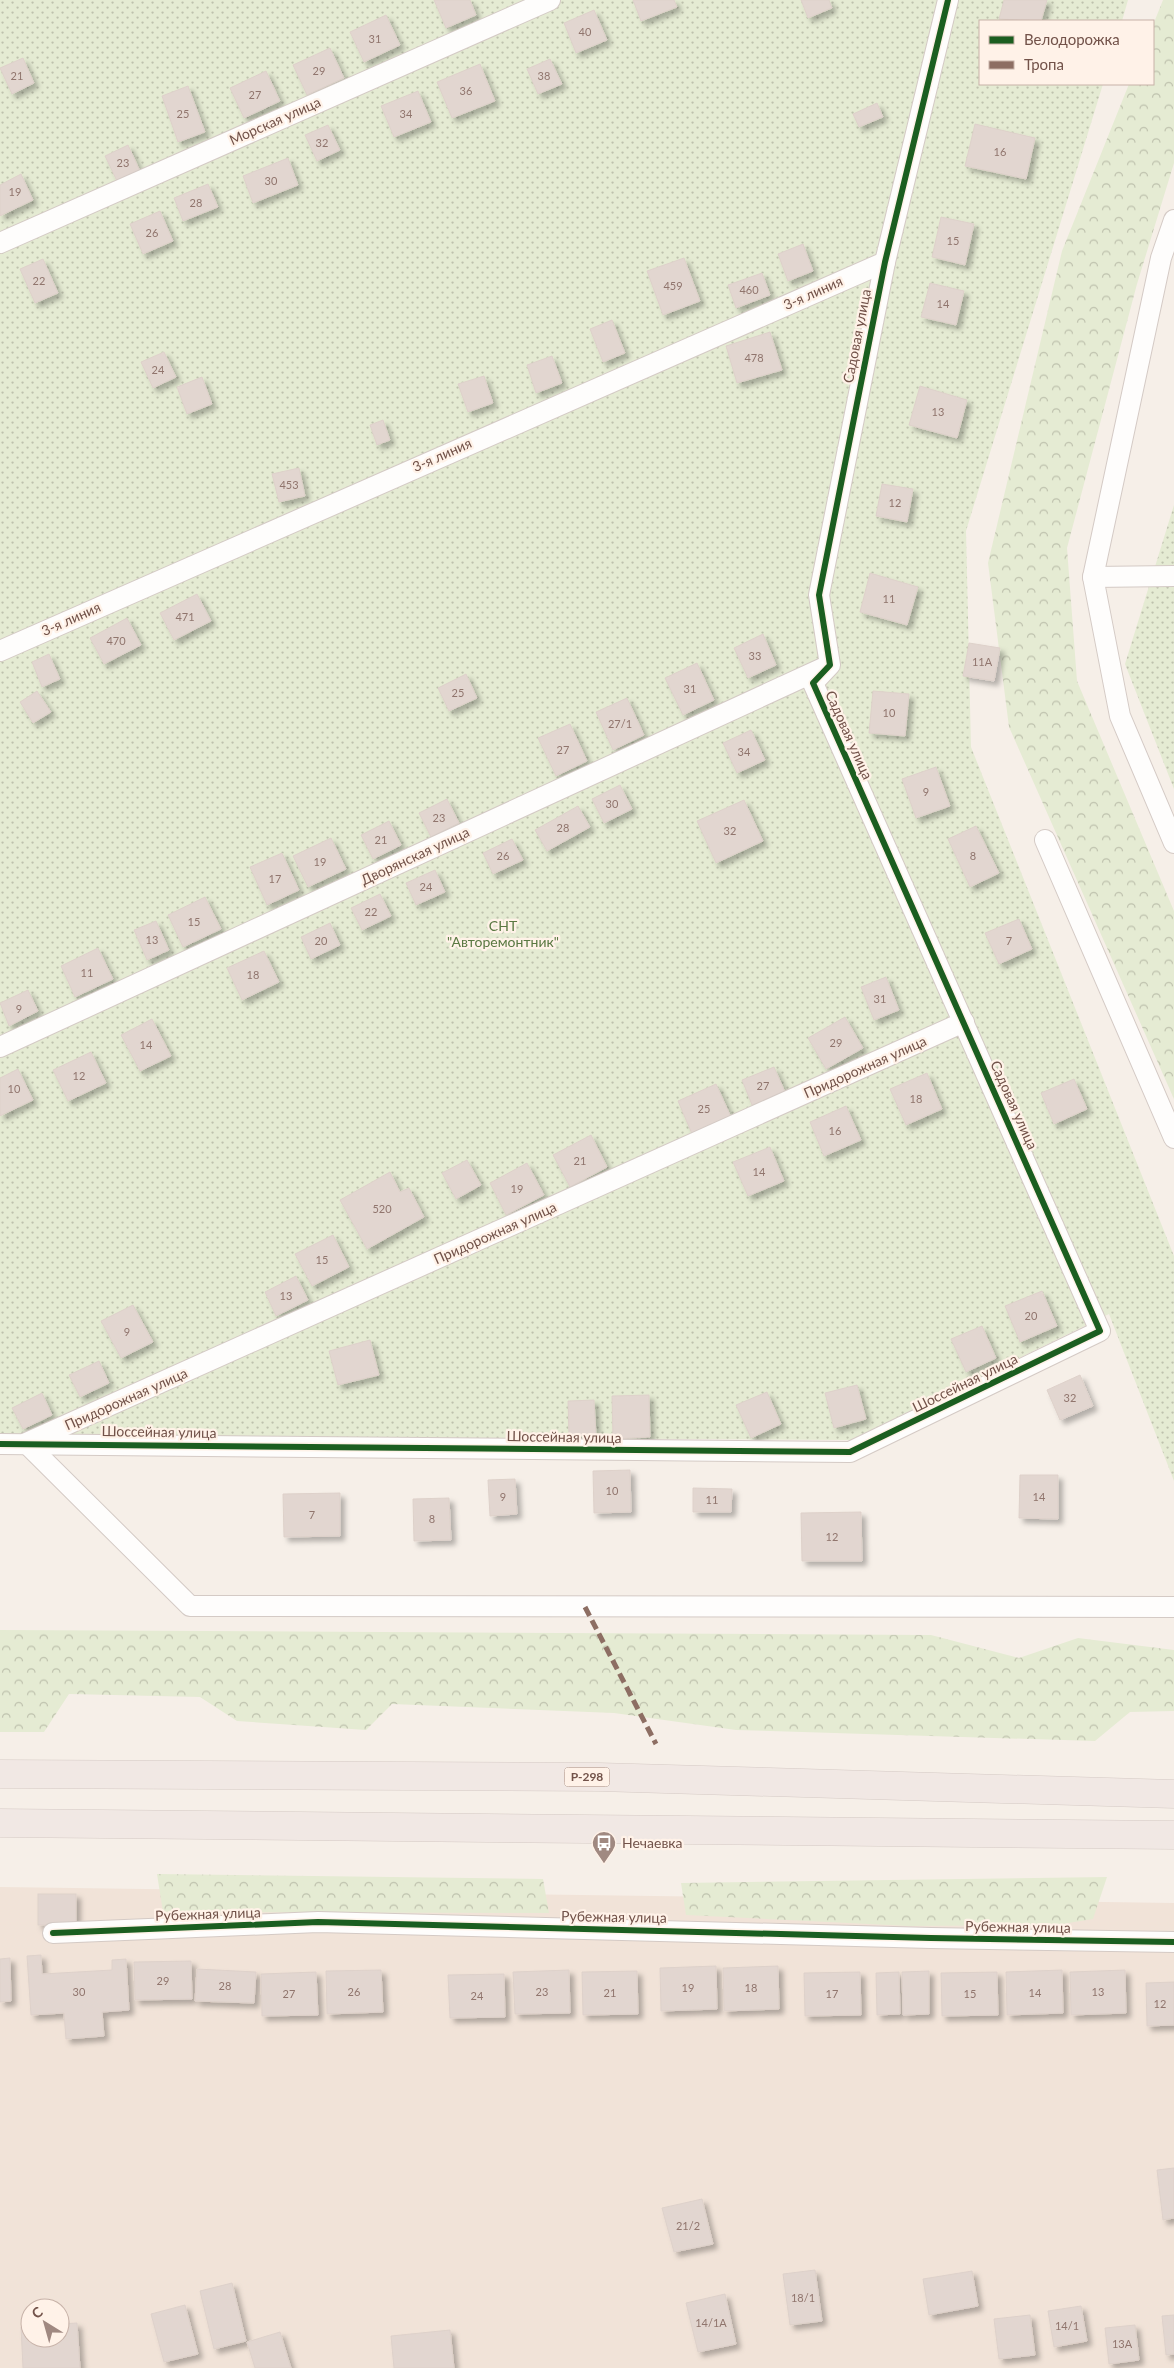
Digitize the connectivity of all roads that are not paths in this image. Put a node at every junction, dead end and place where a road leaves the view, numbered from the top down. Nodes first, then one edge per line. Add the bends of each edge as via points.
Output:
1 (550, 0) edge
2 (948, 0) edge
3 (1174, 220) edge
4 (0, 243) edge
5 (1167, 258) edge
6 (885, 262) junction
7 (1174, 576) edge
8 (1093, 577) junction
9 (0, 651) edge
10 (830, 665) junction
11 (1045, 840) dead end
12 (1174, 843) edge
13 (964, 1022) junction
14 (0, 1047) edge
15 (1174, 1138) edge
16 (1100, 1332) joint
17 (26, 1443) junction
18 (0, 1444) edge
19 (1174, 1607) edge
20 (0, 1774) edge
21 (1174, 1794) edge
22 (0, 1823) edge
23 (1174, 1835) edge
24 (53, 1933) dead end
25 (1174, 1942) edge

1 - 4 street, Морская улица
2 - 6 street, Садовая улица
3 - 5 street
5 - 8 street
6 - 9 street, 3-я линия
6 - 10 street, Садовая улица via 819,595
7 - 8 street
8 - 12 street via 1120,716
10 - 13 street, Садовая улица via 812,683
10 - 14 street, Дворянская улица
11 - 15 street
13 - 16 street, Садовая улица
13 - 17 street, Придорожная улица
16 - 17 street, Шоссейная улица via 850,1452
17 - 18 street, Шоссейная улица
17 - 19 street via 190,1606
20 - 21 highway, Р-298 via 599,1777
22 - 23 highway
24 - 25 street, Рубежная улица via 318,1922

